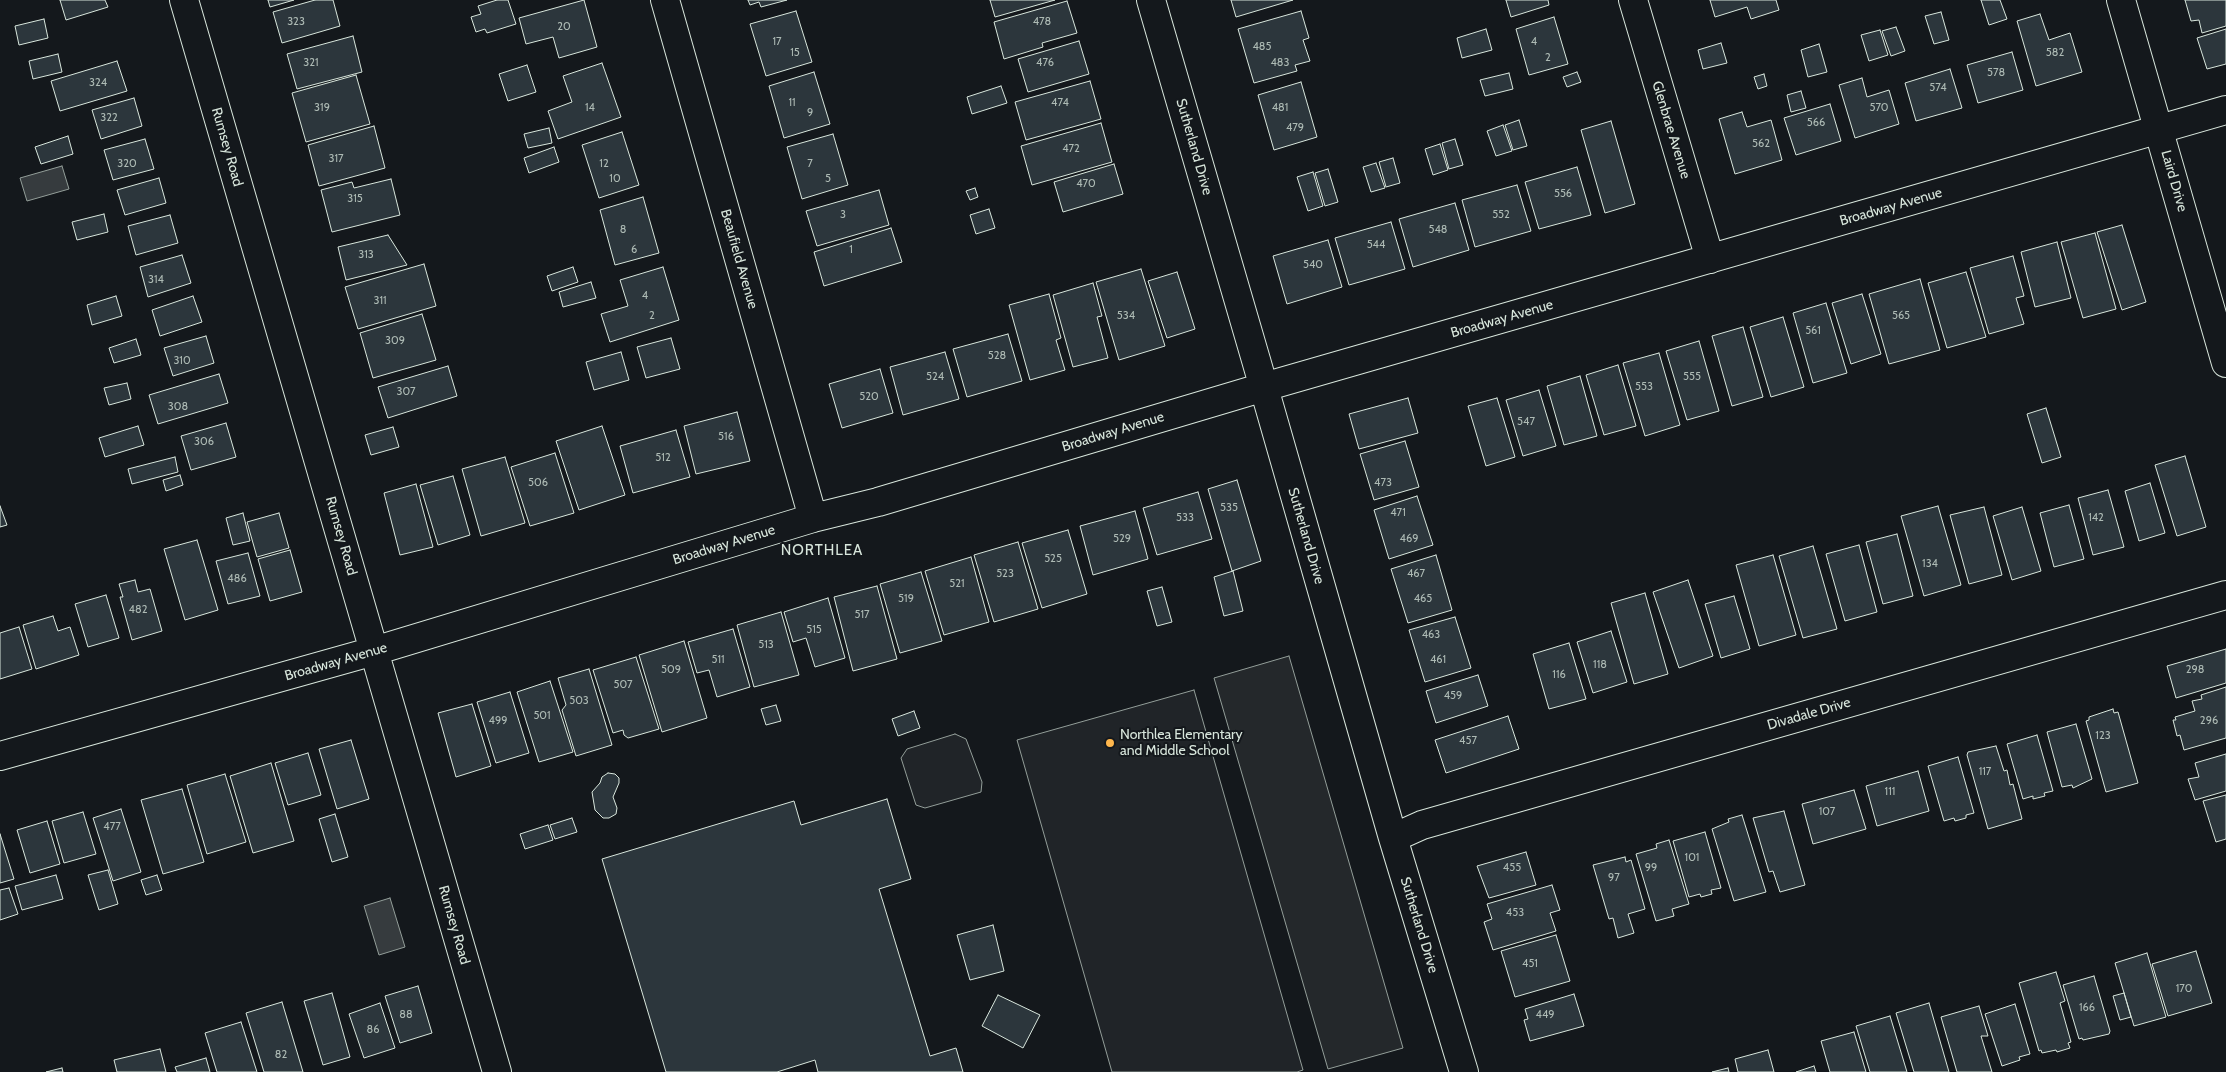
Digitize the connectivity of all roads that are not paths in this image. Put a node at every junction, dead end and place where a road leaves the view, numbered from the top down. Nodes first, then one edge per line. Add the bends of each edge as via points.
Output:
1 (184, 0) edge
2 (665, 0) edge
3 (1151, 0) edge
4 (1633, 0) edge
5 (2121, 0) edge
6 (2226, 110) edge
7 (2159, 130) junction
8 (1710, 259) junction
9 (2226, 363) edge
10 (1264, 387) junction
11 (813, 518) junction
12 (2226, 595) edge
13 (374, 651) junction
14 (0, 756) edge
15 (1393, 838) junction
16 (498, 1072) edge
17 (1464, 1072) edge

1 - 13 street, Rumsey Road
2 - 11 street, Beaufield Avenue
3 - 10 street, Sutherland Drive
4 - 8 street, Glenbrae Avenue
5 - 7 street, Laird Drive
6 - 7 street, Broadway Avenue
7 - 8 street, Broadway Avenue
7 - 9 street, Laird Drive
8 - 10 street, Broadway Avenue
10 - 11 street, Broadway Avenue via 878,502
10 - 15 street, Sutherland Drive
11 - 13 street, Broadway Avenue
12 - 15 street, Divadale Drive via 1422,825
13 - 14 street, Broadway Avenue
13 - 16 street, Rumsey Road
15 - 17 street, Sutherland Drive

